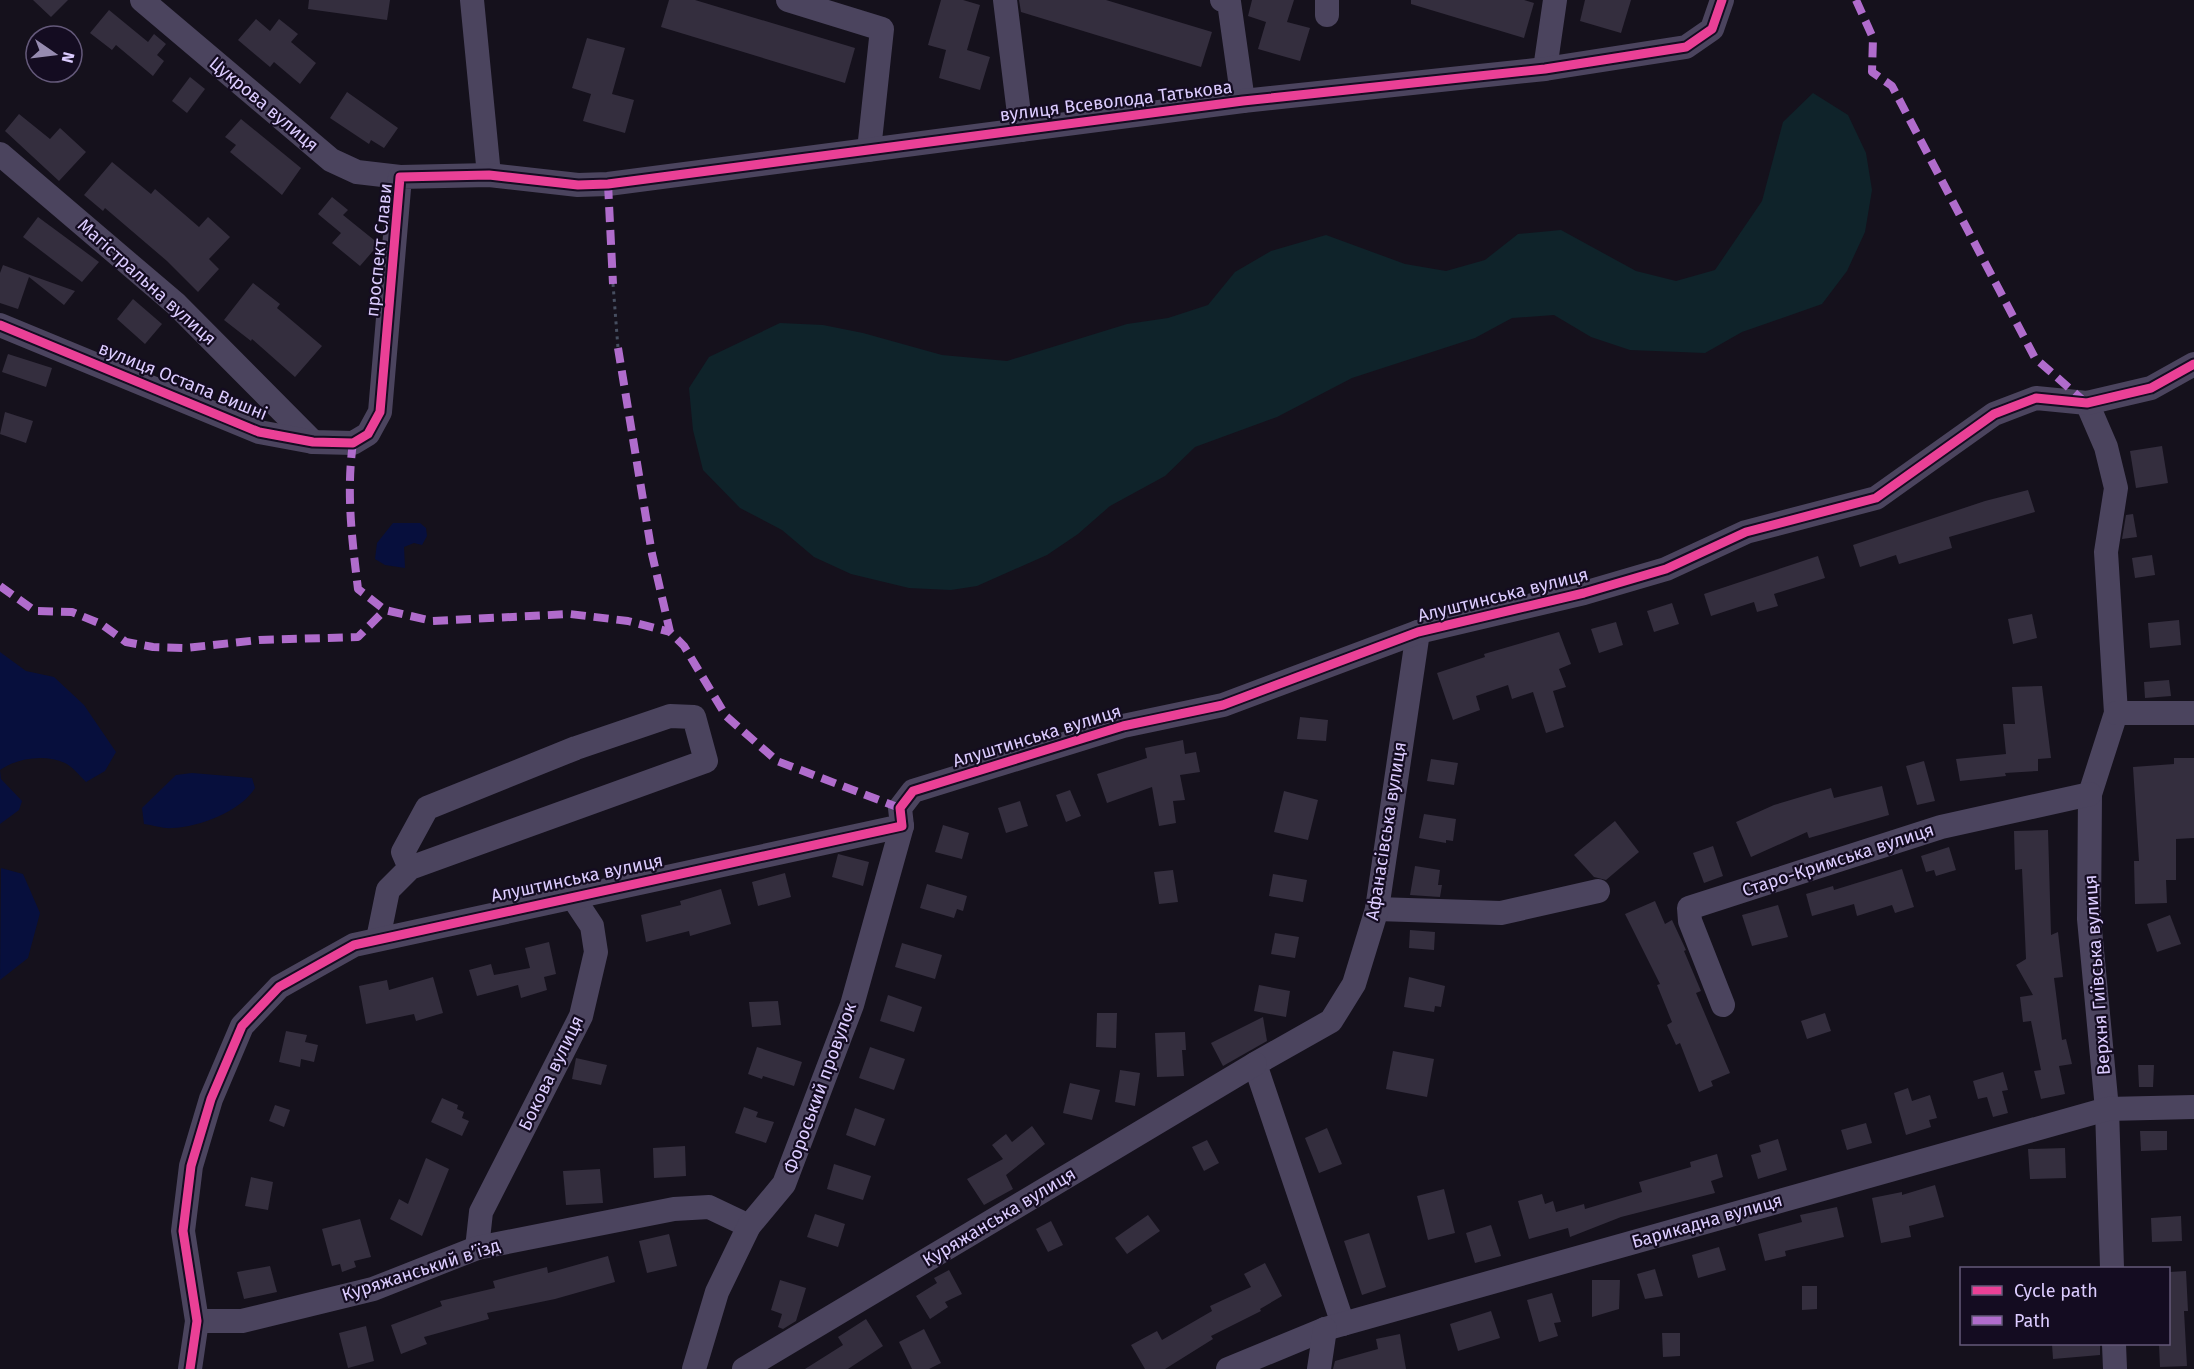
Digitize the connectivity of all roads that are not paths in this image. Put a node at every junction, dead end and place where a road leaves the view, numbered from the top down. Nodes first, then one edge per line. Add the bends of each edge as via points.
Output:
1 (142, 0) edge
2 (472, 0) edge
3 (788, 0) edge
4 (1005, 0) edge
5 (1222, 0) edge
6 (1555, 0) edge
7 (1722, 0) edge
8 (1545, 69) junction
9 (1243, 101) junction
10 (1021, 130) junction
11 (869, 150) junction
12 (0, 154) edge
13 (489, 175) junction
14 (400, 177) junction
15 (0, 325) edge
16 (2194, 364) edge
17 (2087, 403) junction
18 (380, 412) joint
19 (313, 442) junction
20 (1418, 632) junction
21 (2116, 713) junction
22 (2194, 713) edge
23 (2090, 794) junction
24 (902, 826) junction
25 (410, 868) junction
26 (1598, 891) dead end
27 (572, 896) junction
28 (1377, 909) junction
29 (378, 939) junction
30 (1723, 1005) dead end
31 (1255, 1064) junction
32 (2194, 1107) edge
33 (2106, 1109) junction
34 (749, 1226) junction
35 (477, 1248) junction
36 (2112, 1267) edge
37 (197, 1321) junction
38 (1334, 1326) junction
39 (2114, 1345) edge
40 (190, 1369) edge
41 (694, 1369) edge
42 (744, 1369) edge
43 (1228, 1369) edge
44 (1319, 1369) edge
45 (2115, 1369) edge

1 - 14 street, Цукрова вулиця via 331,160 357,172
2 - 13 street
3 - 11 street via 882,29
4 - 10 street
5 - 9 street via 1229,2
6 - 8 street
7 - 8 street, вулиця Всеволода Татькова via 1712,29 1686,47
8 - 9 street, вулиця Всеволода Татькова
9 - 10 street, вулиця Всеволода Татькова
10 - 11 street, вулиця Всеволода Татькова
11 - 13 street, вулиця Всеволода Татькова via 608,184 578,185
12 - 19 street, Магістральна вулиця via 176,304
13 - 14 street, проспект Слави
14 - 18 street, проспект Слави
15 - 19 street, вулиця Остапа Вишні via 259,432
16 - 17 street, Алуштинська вулиця via 2151,388
17 - 20 street, Алуштинська вулиця via 2036,398 1994,414 1876,498 1746,532 1666,569 1595,590
17 - 21 street, Верхня Гиївська вулиця via 2106,447 2116,488 2106,552
18 - 19 street, вулиця Остапа Вишні via 368,434 353,442
20 - 24 street, Алуштинська вулиця via 1223,705 1123,726 913,791 900,808
20 - 28 street, Афанасівська вулиця
21 - 22 street
21 - 23 street, Верхня Гиївська вулиця
23 - 30 street, Старо-Кримська вулиця via 1941,827 1689,908 1690,921
23 - 33 street, Верхня Гиївська вулиця via 2089,919
24 - 27 street, Алуштинська вулиця
24 - 34 street, Фороський провулок via 852,1005 784,1184
25 - 25 street via 706,760 694,717 670,716 576,748 427,808 403,852
25 - 29 street via 388,890
26 - 28 street via 1501,913
27 - 29 street, Алуштинська вулиця
27 - 35 street, Бокова вулиця via 592,926 596,952 582,1017 481,1212
28 - 31 street, Афанасівська вулиця via 1354,984 1331,1021
29 - 37 street, Алуштинська вулиця via 354,945 279,987 242,1026 211,1099 191,1166 183,1231
31 - 38 street
31 - 42 street, Куряжанська вулиця
32 - 33 street, Барикадна вулиця
33 - 36 street, Верхня Гиївська вулиця
33 - 38 street, Барикадна вулиця
34 - 35 street, Куряжанський в’їзд via 709,1207 674,1209
34 - 41 street, Фороський провулок via 717,1292
35 - 37 street, Куряжанський в’їзд via 373,1289 242,1321
37 - 40 street, Алуштинська вулиця
38 - 43 street, Барикадна вулиця
38 - 44 street
39 - 45 street

